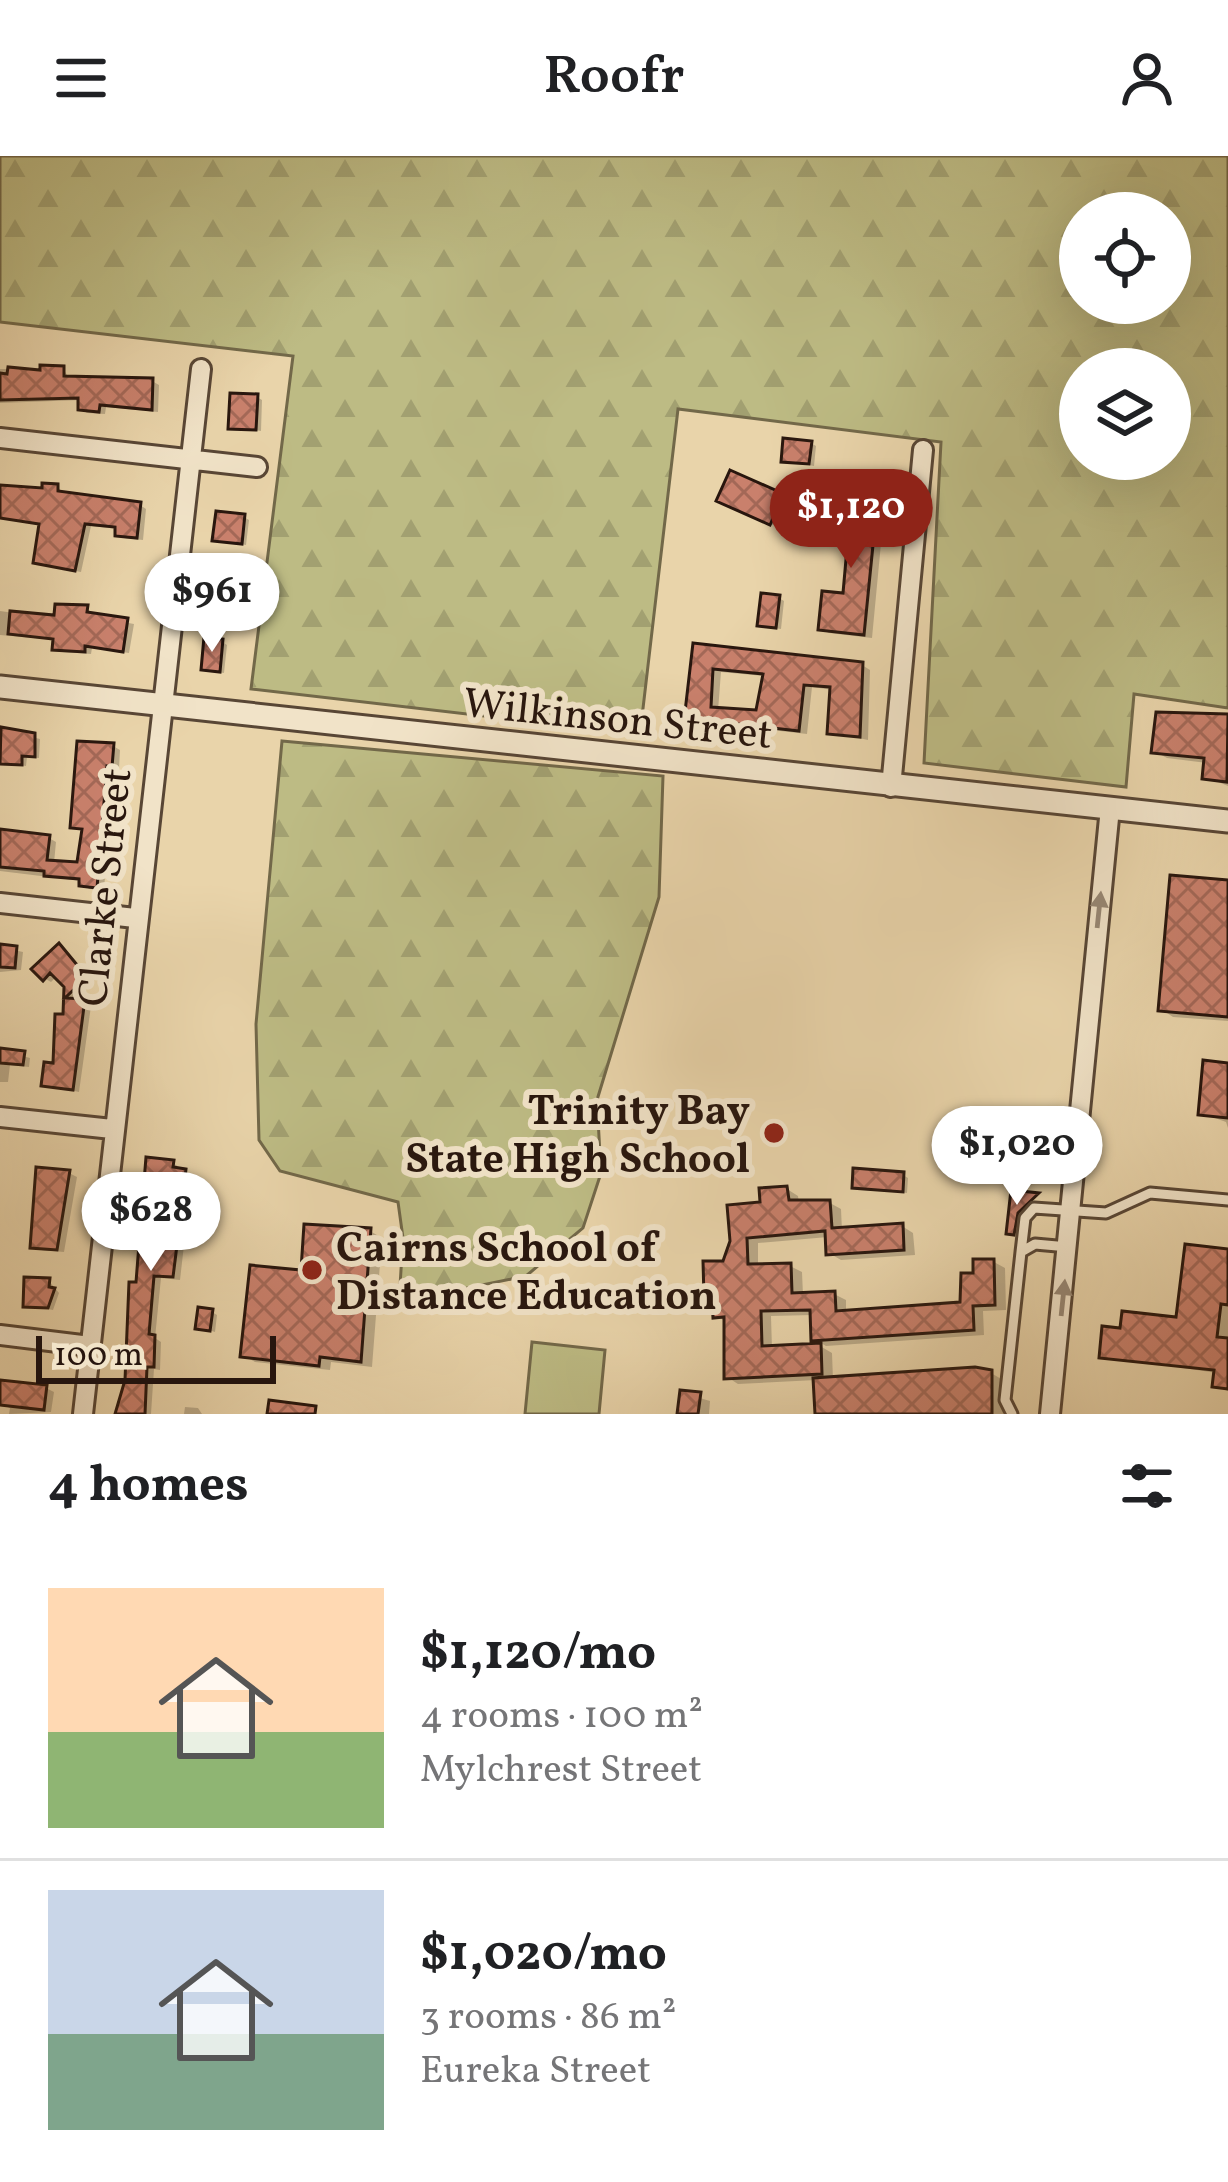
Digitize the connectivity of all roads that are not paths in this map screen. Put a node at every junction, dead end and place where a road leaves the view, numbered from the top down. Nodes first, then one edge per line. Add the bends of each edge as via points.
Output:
1 (200, 369) dead end
2 (0, 438) edge
3 (923, 450) dead end
4 (190, 460) junction
5 (257, 467) dead end
6 (0, 687) edge
7 (160, 704) junction
8 (890, 787) junction
9 (1110, 808) junction
10 (1228, 821) edge
11 (0, 903) edge
12 (135, 918) junction
13 (0, 1118) edge
14 (112, 1129) junction
15 (1228, 1200) edge
16 (1067, 1209) junction
17 (1068, 1247) junction
18 (1021, 1252) junction
19 (0, 1336) edge
20 (90, 1346) junction
21 (83, 1414) edge
22 (1012, 1414) edge
23 (1050, 1414) edge

1 - 4 street, Clarke Street
2 - 4 street
3 - 8 street
4 - 5 street
4 - 7 street, Clarke Street
6 - 7 street, Wilkinson Street
7 - 8 street, Wilkinson Street
7 - 12 street, Clarke Street
8 - 9 street, Wilkinson Street
9 - 10 street, Wilkinson Street
16 -> 9 street
11 - 12 street
12 - 14 street, Clarke Street
13 - 14 street
14 - 20 street, Clarke Street
15 - 16 lane via 1150,1193 1106,1213
16 - 17 street
16 - 18 lane via 1028,1212
17 - 18 lane via 1035,1244
23 -> 17 street
18 - 22 lane via 1005,1400
19 - 20 street
20 - 21 street, Clarke Street

